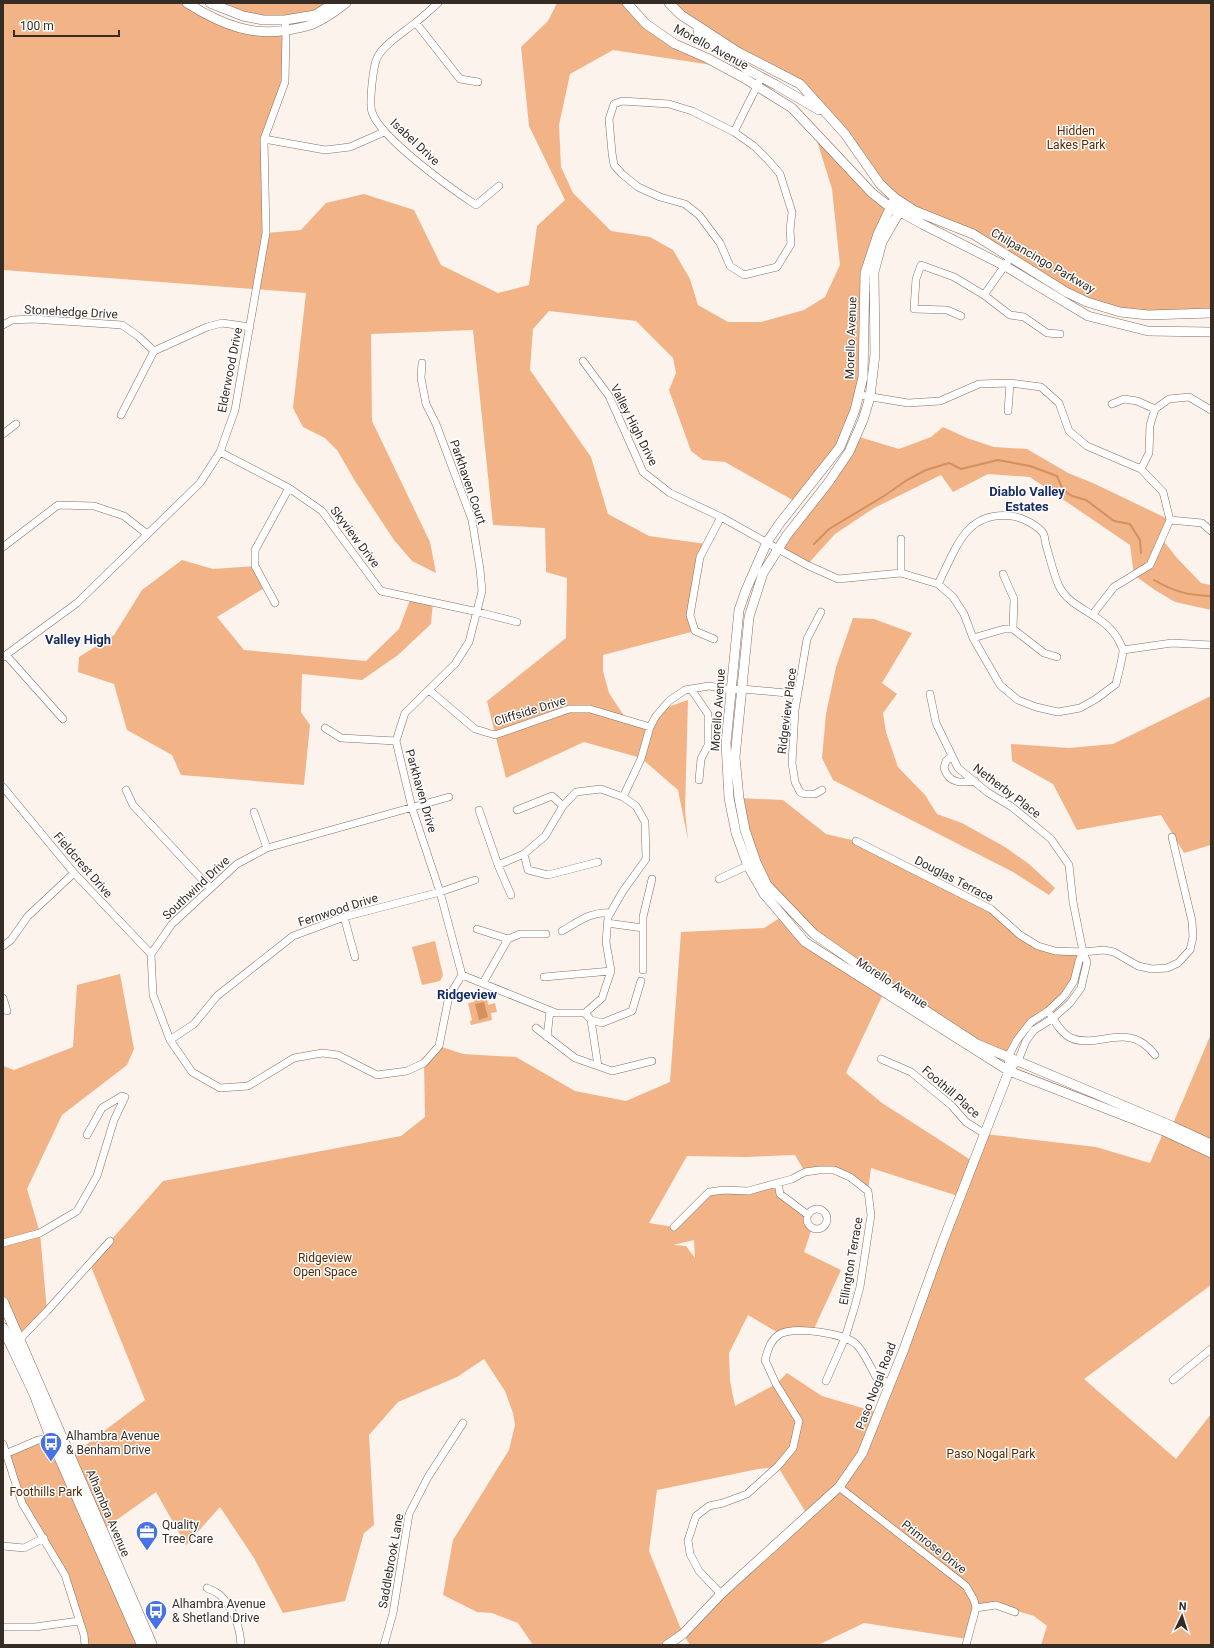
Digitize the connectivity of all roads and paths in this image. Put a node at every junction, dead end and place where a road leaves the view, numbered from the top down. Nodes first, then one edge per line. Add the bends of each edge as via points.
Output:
1 (187, 3) edge
2 (210, 3) edge
3 (334, 3) edge
4 (346, 3) edge
5 (438, 3) edge
6 (628, 3) edge
7 (669, 3) edge
8 (680, 15) junction
9 (285, 20) junction
10 (416, 22) junction
11 (286, 31) junction
12 (478, 82) dead end
13 (758, 82) junction
14 (830, 117) junction
15 (384, 132) junction
16 (734, 132) junction
17 (264, 139) junction
18 (499, 186) dead end
19 (893, 202) junction
20 (902, 208) junction
21 (1011, 257) junction
22 (1005, 266) junction
23 (984, 295) junction
24 (1211, 313) edge
25 (961, 316) dead end
26 (3, 324) edge
27 (250, 327) junction
28 (1211, 332) edge
29 (1060, 334) dead end
30 (154, 351) junction
31 (583, 361) dead end
32 (422, 363) dead end
33 (1010, 383) junction
34 (860, 395) junction
35 (870, 397) junction
36 (1112, 404) dead end
37 (1155, 409) junction
38 (1211, 410) edge
39 (1008, 411) dead end
40 (121, 415) dead end
41 (16, 424) dead end
42 (3, 434) edge
43 (220, 452) junction
44 (1141, 469) junction
45 (289, 488) junction
46 (721, 517) junction
47 (1170, 520) junction
48 (1211, 531) edge
49 (147, 534) junction
50 (901, 539) dead end
51 (767, 542) junction
52 (3, 547) edge
53 (778, 548) junction
54 (901, 573) junction
55 (1003, 574) dead end
56 (938, 584) junction
57 (275, 603) dead end
58 (478, 612) junction
59 (821, 612) dead end
60 (1093, 614) junction
61 (517, 622) dead end
62 (1013, 629) junction
63 (973, 638) junction
64 (714, 639) dead end
65 (1211, 645) edge
66 (1123, 650) junction
67 (4, 656) edge
68 (1057, 657) dead end
69 (691, 689) junction
70 (743, 689) junction
71 (429, 690) junction
72 (731, 690) junction
73 (798, 694) junction
74 (930, 694) dead end
75 (63, 719) dead end
76 (650, 727) junction
77 (325, 728) dead end
78 (396, 741) junction
79 (952, 756) junction
80 (699, 780) dead end
81 (975, 781) junction
82 (3, 787) edge
83 (126, 790) dead end
84 (822, 790) dead end
85 (449, 797) dead end
86 (623, 797) junction
87 (563, 806) junction
88 (412, 808) junction
89 (479, 810) dead end
90 (517, 810) dead end
91 (254, 812) dead end
92 (1172, 837) dead end
93 (856, 841) dead end
94 (267, 848) junction
95 (524, 854) junction
96 (598, 862) dead end
97 (756, 862) junction
98 (498, 865) junction
99 (748, 866) junction
100 (74, 874) junction
101 (652, 879) dead end
102 (719, 879) dead end
103 (475, 880) dead end
104 (210, 888) junction
105 (440, 892) junction
106 (511, 895) dead end
107 (610, 913) junction
108 (344, 917) junction
109 (607, 923) junction
110 (643, 928) junction
111 (477, 930) dead end
112 (562, 932) dead end
113 (546, 934) dead end
114 (508, 939) junction
115 (3, 946) edge
116 (1083, 952) junction
117 (151, 954) junction
118 (355, 957) dead end
119 (643, 970) dead end
120 (611, 971) junction
121 (462, 975) junction
122 (544, 977) dead end
123 (641, 981) dead end
124 (483, 984) junction
125 (3, 998) edge
126 (7, 1011) dead end
127 (550, 1011) junction
128 (1048, 1011) junction
129 (585, 1013) junction
130 (1053, 1018) junction
131 (591, 1020) junction
132 (536, 1028) dead end
133 (547, 1037) junction
134 (170, 1040) junction
135 (1155, 1055) dead end
136 (1008, 1057) junction
137 (881, 1059) dead end
138 (652, 1060) dead end
139 (1018, 1061) junction
140 (598, 1066) junction
141 (1009, 1071) junction
142 (985, 1134) junction
143 (87, 1135) dead end
144 (1211, 1144) edge
145 (1211, 1153) edge
146 (778, 1183) junction
147 (808, 1215) dead end
148 (674, 1227) dead end
149 (110, 1241) dead end
150 (3, 1243) edge
151 (3, 1302) edge
152 (3, 1328) edge
153 (845, 1338) junction
154 (20, 1339) junction
155 (1211, 1349) edge
156 (1174, 1380) dead end
157 (826, 1381) dead end
158 (889, 1383) junction
159 (463, 1423) dead end
160 (60, 1432) junction
161 (51, 1438) junction
162 (3, 1444) edge
163 (5, 1455) edge
164 (839, 1487) junction
165 (44, 1538) junction
166 (3, 1546) edge
167 (207, 1588) dead end
168 (721, 1594) junction
169 (976, 1608) junction
170 (1015, 1612) dead end
171 (79, 1621) junction
172 (3, 1628) edge
173 (85, 1645) edge
174 (142, 1645) edge
175 (152, 1645) edge
176 (241, 1645) edge
177 (384, 1645) edge
178 (667, 1645) edge
179 (966, 1645) edge

1 - 11 street via 226,25 261,32
2 - 9 street via 243,16 263,20
3 - 9 street via 315,15
4 - 11 street via 314,24
5 - 10 street, Isabel Drive
6 - 13 street, Morello Avenue via 646,24 675,44
7 - 8 street, Morello Avenue
8 - 13 street, Morello Avenue
8 - 14 street, Morello Avenue via 738,52 800,84
9 - 11 street, Elderwood Drive
10 - 12 street via 460,80
10 - 15 street, Isabel Drive via 393,39 377,58 371,88 372,112
11 - 17 street, Elderwood Drive via 286,82
13 - 14 street, Morello Avenue via 776,84
13 - 16 street
13 - 19 street, Morello Avenue via 792,108 872,193
14 - 19 street, Morello Avenue
15 - 17 street via 350,147 325,150
15 - 18 street, Isabel Drive via 445,185 476,205
16 - 16 street via 692,111 669,104 622,102 614,104 610,118 614,165 638,187 685,204 699,215 720,243 730,266 744,275 777,267 791,244 792,212 780,174 754,146
17 - 27 street, Elderwood Drive via 266,233
19 - 20 street, Chilpancingo Parkway
19 - 34 street, Morello Avenue via 878,234 865,273 863,378
20 - 21 street, Chilpancingo Parkway via 915,210 973,234
20 - 22 street, Chilpancingo Parkway via 922,224
20 - 35 street, Morello Avenue via 882,242 874,272 875,354
21 - 22 street
21 - 24 street, Chilpancingo Parkway via 1066,292 1087,302 1120,312 1148,315
22 - 23 street
22 - 28 street, Chilpancingo Parkway via 1088,316 1148,331
23 - 25 street via 954,276 921,265 916,279 914,309 946,310
23 - 29 street via 1010,315 1024,317 1047,333
26 - 30 street, Stonehedge Drive via 12,320 33,319 122,325
27 - 30 street via 222,323 207,326
27 - 43 street, Elderwood Drive via 235,410
30 - 40 street
31 - 46 street, Valley High Drive via 609,396 643,472 670,493
32 - 58 street, Parkhaven Court via 421,378 426,404 472,520 482,592
33 - 35 street via 979,384 940,400 908,403
33 - 39 street
33 - 44 street via 1042,388 1059,403 1069,431 1087,446
34 - 35 street
34 - 51 street, Morello Avenue via 840,447
35 - 53 street, Morello Avenue via 849,452
36 - 37 street via 1124,399 1137,401
37 - 38 street via 1169,399 1189,396
37 - 44 street via 1150,425 1149,453
41 - 42 street
43 - 45 street, Skyview Drive
43 - 49 street, Elderwood Drive via 200,483
44 - 47 street via 1163,492
45 - 57 street via 255,550 255,566
45 - 58 street, Skyview Drive via 322,511 381,590
46 - 51 street, Valley High Drive
46 - 64 street via 700,556 690,615 695,631
47 - 48 street via 1202,524
47 - 60 street via 1150,565 1114,587
49 - 52 street via 124,516 94,506 58,505
49 - 67 street, Elderwood Drive via 77,603
50 - 54 street
51 - 53 street, Valley High Drive
51 - 72 street, Morello Avenue via 740,610
53 - 54 street, Valley High Drive via 838,579
53 - 70 street, Morello Avenue via 762,573 749,617
54 - 56 street
55 - 62 street via 1014,599
56 - 60 street via 968,529 983,518 998,514 1014,516 1028,522 1043,534 1059,586 1070,601
56 - 63 street via 953,597 964,614
58 - 61 street, Skyview Drive
58 - 71 street, Parkhaven Drive via 469,642 455,664
59 - 73 street, Ridgeview Place via 807,639
60 - 66 street via 1111,629
62 - 63 street
62 - 68 street via 1044,653
63 - 66 street via 1000,685 1018,700 1058,712 1080,708 1116,684
65 - 66 street via 1172,643
67 - 75 street
69 - 72 street via 709,686
69 - 76 street via 669,701
69 - 80 street via 708,714 708,745 701,759
70 - 72 street
70 - 73 street
70 - 97 street, Morello Avenue via 735,756 745,830
71 - 76 street, Cliffside Drive via 475,729 495,735 569,709 590,709
71 - 78 street, Parkhaven Drive via 405,713
72 - 99 street, Morello Avenue via 726,743 729,798 736,833
73 - 84 street, Ridgeview Place via 792,763 795,782 804,794 815,794
74 - 79 street, Netherby Place via 936,723
76 - 86 street via 641,758
77 - 78 street via 341,738
78 - 88 street, Parkhaven Drive
79 - 81 street, Netherby Place via 958,768
79 - 81 street via 946,761 944,768 949,778 957,782
81 - 116 street, Netherby Place via 1051,839 1069,865
82 - 100 street, Fieldcrest Drive
83 - 104 street via 133,805
85 - 88 street, Southwind Drive
86 - 87 street via 601,789 576,792
86 - 107 street via 636,806 646,822 646,858
87 - 90 street via 552,796
87 - 95 street via 545,836
88 - 94 street, Southwind Drive
88 - 105 street, Parkhaven Drive
89 - 98 street
91 - 94 street
92 - 116 street, Douglas Terrace via 1192,921 1193,937 1190,950 1178,963 1167,968 1152,969 1138,966 1114,952
93 - 116 street, Douglas Terrace via 991,910 1020,935 1038,946 1055,952
94 - 104 street, Southwind Drive via 237,864
95 - 96 street via 528,870 548,876
95 - 98 street
97 - 99 street
97 - 136 street, Morello Avenue via 767,885 814,934 977,1044
98 - 106 street
99 - 102 street
99 - 141 street, Morello Avenue via 764,894 805,942
100 - 115 street via 28,916 11,940
100 - 117 street, Fieldcrest Drive
101 - 110 street
103 - 105 street, Fernwood Drive
104 - 117 street, Southwind Drive via 172,924
105 - 108 street, Fernwood Drive
105 - 121 street, Parkhaven Drive
107 - 109 street
107 - 112 street via 600,912 586,917
108 - 118 street
108 - 134 street, Fernwood Drive via 294,936 217,996 194,1024
109 - 110 street
109 - 120 street via 606,942
110 - 119 street
111 - 114 street
113 - 114 street via 520,934
114 - 124 street
116 - 128 street via 1074,981 1064,996
116 - 130 street, Netherby Place via 1087,962 1081,988 1070,1003
117 - 134 street via 153,996
120 - 122 street
120 - 129 street via 602,998
121 - 124 street
121 - 134 street via 449,996 439,1046 424,1063 407,1071 377,1075 338,1055 322,1053 294,1058 248,1086 220,1088 192,1072
123 - 131 street via 632,1011 602,1023
124 - 127 street
125 - 126 street
127 - 129 street
127 - 133 street
128 - 130 street
128 - 136 street via 1031,1022
129 - 131 street
130 - 135 street via 1070,1038 1086,1041 1134,1038
130 - 139 street, Netherby Place via 1034,1030 1026,1041
131 - 140 street
132 - 133 street
133 - 140 street via 575,1058
136 - 139 street, Morello Avenue
136 - 141 street
137 - 142 street, Foothill Place via 911,1072 952,1106 966,1122
138 - 140 street via 612,1071
139 - 141 street
139 - 144 street, Morello Avenue
141 - 142 street, Paso Nogal Road
141 - 145 street, Morello Avenue via 1164,1131
142 - 158 street, Paso Nogal Road
143 - 150 street via 102,1108 122,1096 125,1097 114,1120 97,1176 77,1211 40,1232
146 - 147 street via 780,1194
146 - 148 street, Ellington Terrace via 748,1191 709,1192
146 - 153 street, Ellington Terrace via 805,1172 834,1170 850,1177 868,1191 872,1215 860,1287
149 - 154 street
151 - 154 main road, Alhambra Avenue
152 - 161 main road, Alhambra Avenue via 34,1393
153 - 157 street, Ellington Terrace
153 - 158 street via 856,1344 876,1377
153 - 168 street via 813,1331 791,1332 780,1334 770,1344 765,1360 776,1384 800,1421 793,1448 748,1494 708,1506 696,1516 688,1540 690,1554 698,1571
154 - 160 main road, Alhambra Avenue
155 - 156 street
158 - 164 street, Paso Nogal Road via 862,1454
159 - 177 street, Saddlebrook Lane via 428,1477 409,1514 393,1613
160 - 161 street
160 - 175 main road, Alhambra Avenue
161 - 163 street via 38,1440
161 - 174 main road, Alhambra Avenue
162 - 163 street
163 - 165 street via 22,1503
164 - 168 street, Paso Nogal Road
164 - 169 street, Primrose Drive via 966,1586
165 - 166 street via 24,1548
165 - 171 street via 65,1575
167 - 176 street via 220,1595 234,1615 241,1634
168 - 178 street, Paso Nogal Road via 683,1634
169 - 170 street via 996,1605
169 - 179 street
171 - 172 street
171 - 173 street

